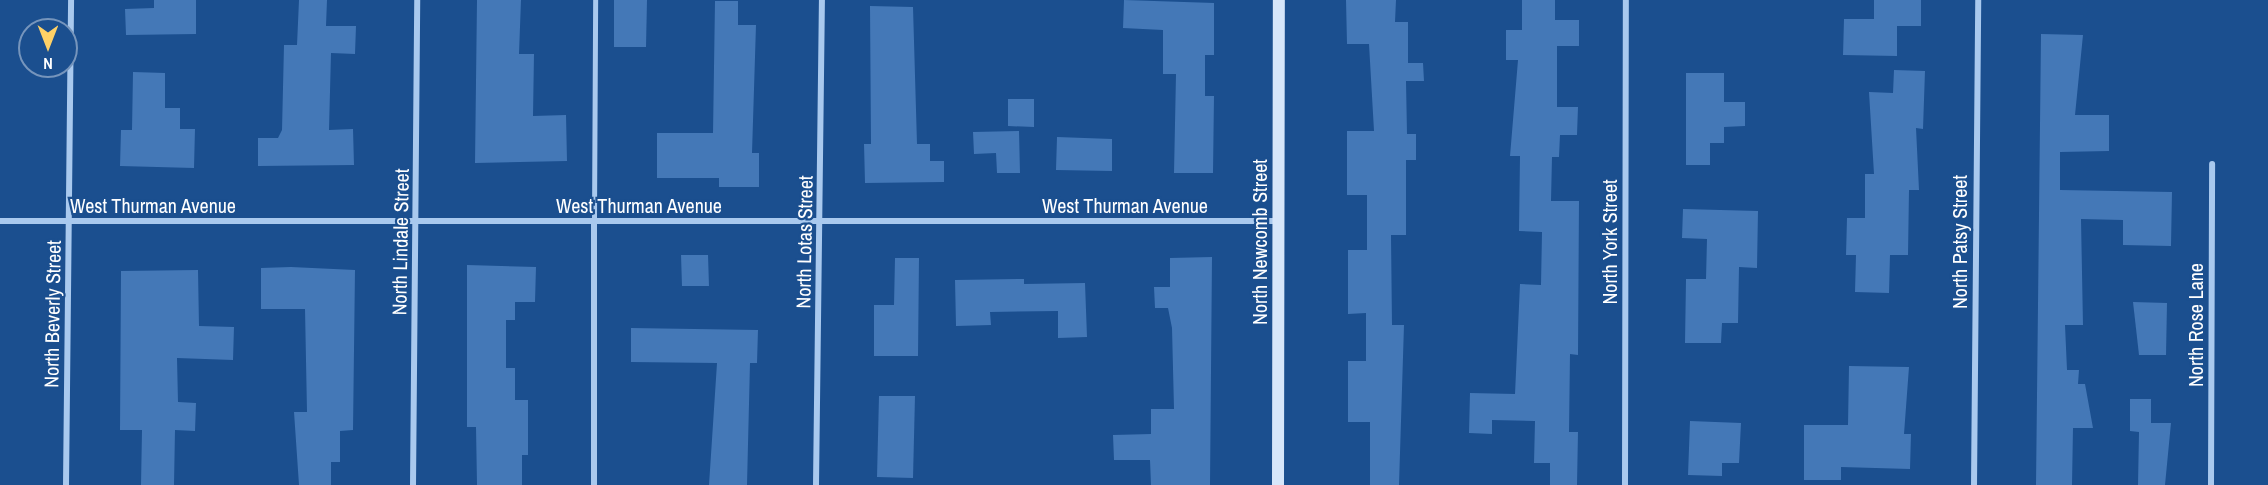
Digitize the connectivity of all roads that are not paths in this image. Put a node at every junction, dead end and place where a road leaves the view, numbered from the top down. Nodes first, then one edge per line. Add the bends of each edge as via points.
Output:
1 (71, 0) edge
2 (417, 0) edge
3 (595, 0) edge
4 (822, 0) edge
5 (1279, 0) edge
6 (1626, 0) edge
7 (1978, 0) edge
8 (2212, 164) dead end
9 (0, 221) edge
10 (69, 221) junction
11 (417, 221) junction
12 (594, 221) junction
13 (821, 221) junction
14 (1279, 221) junction
15 (66, 485) edge
16 (413, 485) edge
17 (594, 485) edge
18 (816, 485) edge
19 (1278, 485) edge
20 (1625, 485) edge
21 (1974, 485) edge
22 (2211, 485) edge

1 - 10 street, North Beverly Street
2 - 11 street, North Lindale Street
3 - 12 lane
4 - 13 street, North Lotas Street
5 - 14 main road, North Newcomb Street
6 - 20 street, North York Street
7 - 21 street, North Patsy Street
8 - 22 street, North Rose Lane
9 - 10 street, West Thurman Avenue
10 - 11 street, West Thurman Avenue
10 - 15 street, North Beverly Street
11 - 12 street, West Thurman Avenue
11 - 16 street, North Lindale Street
12 - 13 street, West Thurman Avenue
12 - 17 street
13 - 14 street, West Thurman Avenue
13 - 18 street, North Lotas Street
14 - 19 main road, North Newcomb Street

